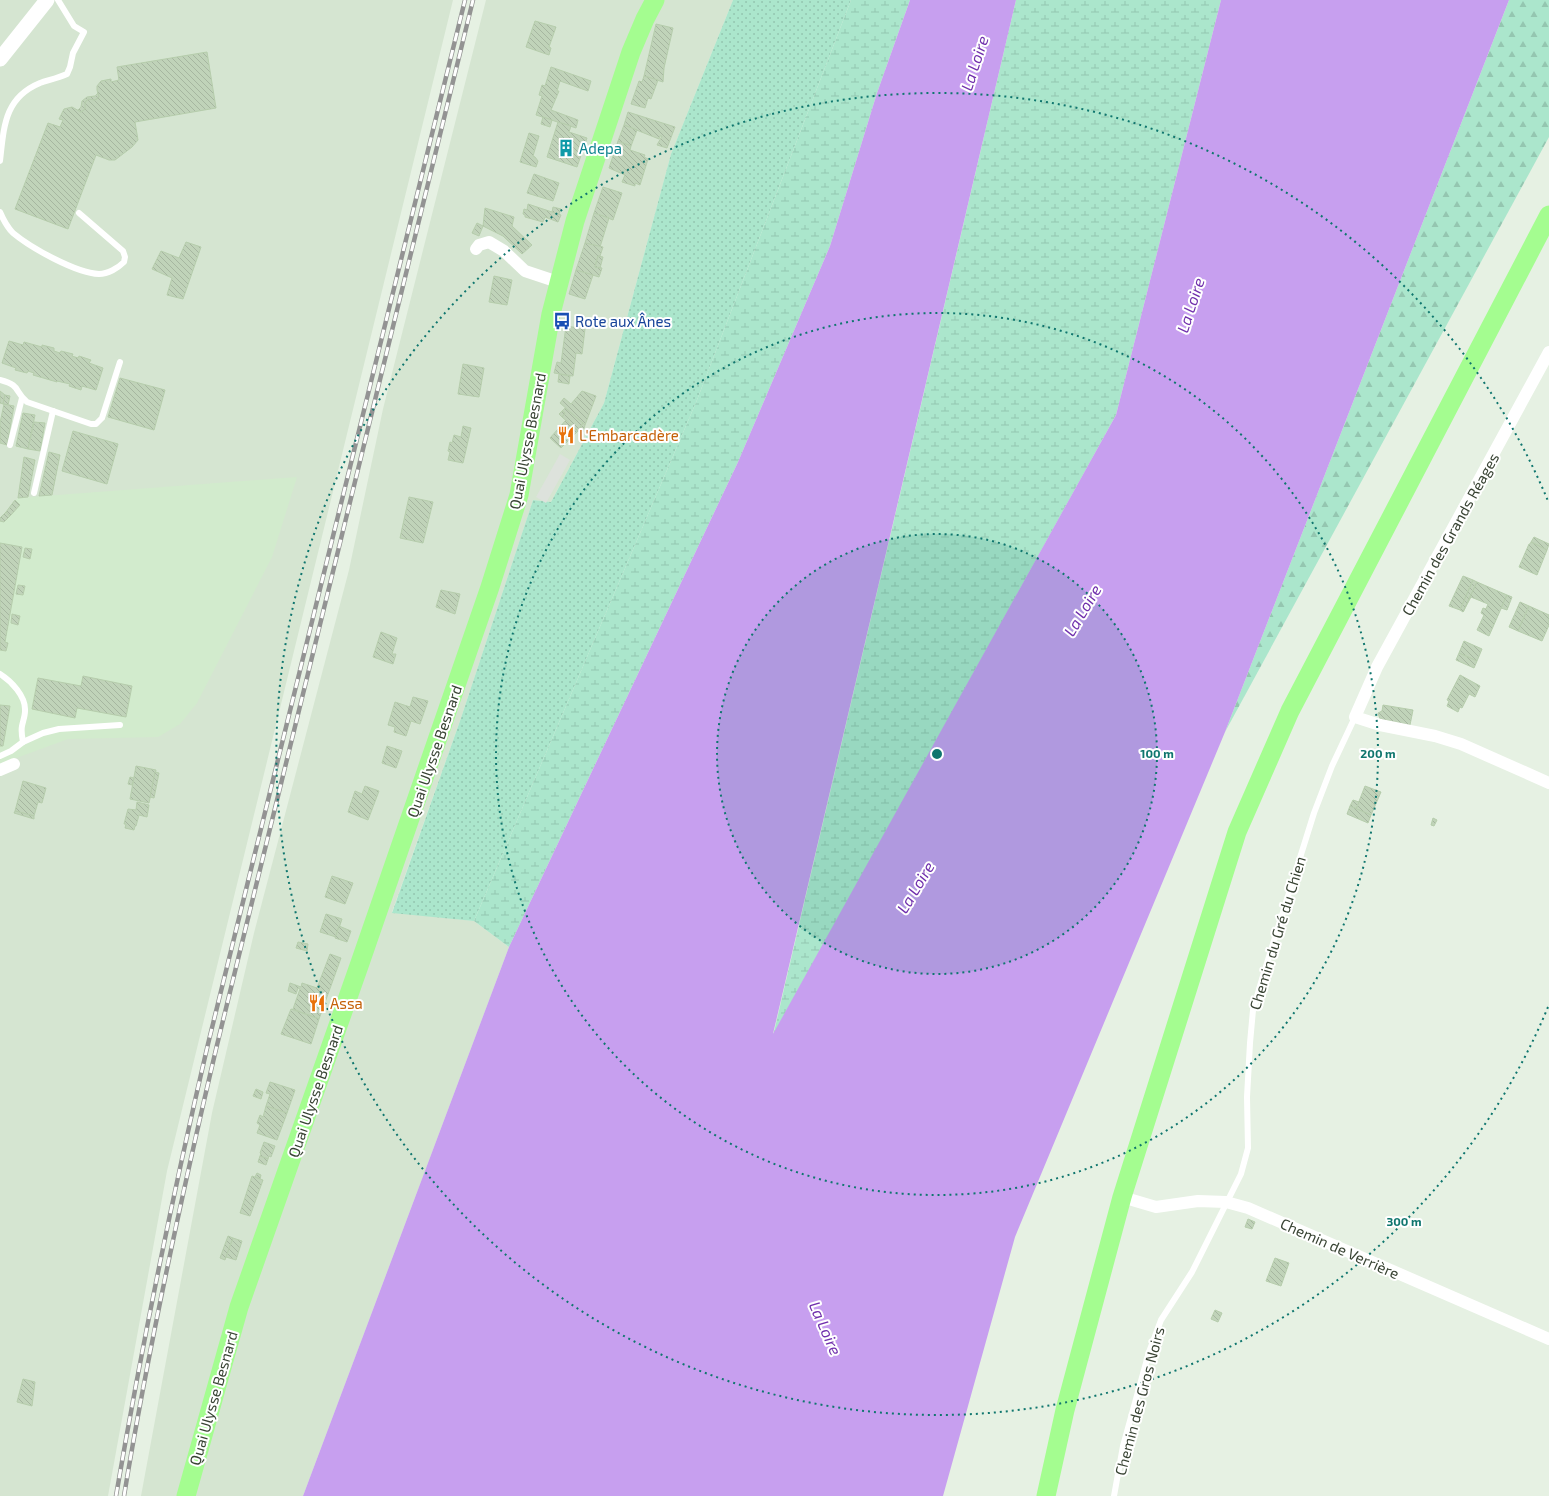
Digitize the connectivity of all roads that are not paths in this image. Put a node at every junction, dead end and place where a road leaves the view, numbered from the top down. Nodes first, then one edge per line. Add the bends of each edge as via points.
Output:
1 (47, 0) edge
2 (58, 0) edge
3 (655, 0) edge
4 (0, 59) edge
5 (0, 161) edge
6 (0, 212) edge
7 (79, 213) dead end
8 (1549, 215) edge
9 (476, 249) dead end
10 (558, 282) junction
11 (1549, 352) edge
12 (120, 362) dead end
13 (0, 380) edge
14 (22, 398) junction
15 (53, 411) junction
16 (10, 444) dead end
17 (34, 493) dead end
18 (0, 674) edge
19 (1355, 717) junction
20 (120, 726) dead end
21 (23, 742) junction
22 (0, 756) edge
23 (14, 764) dead end
24 (0, 770) edge
25 (1549, 783) edge
26 (1122, 1197) junction
27 (1226, 1202) junction
28 (1549, 1339) edge
29 (186, 1496) edge
30 (1046, 1496) edge
31 (1114, 1496) edge

1 - 4 street
2 - 5 lane via 74,26 84,32 67,74 39,84 12,104 5,121
3 - 10 main road, Quai Ulysse Besnard via 631,52 575,221
6 - 7 lane via 13,232 61,262 85,272 101,274 120,266 124,262 123,251
8 - 26 main road via 1290,711 1237,832
9 - 10 street via 479,245 489,242 504,251 525,271
10 - 29 main road, Quai Ulysse Besnard via 517,502 490,587 239,1307
11 - 19 street, Chemin des Grands Réages via 1377,667
12 - 15 lane via 99,422 91,424
13 - 14 lane via 12,383
14 - 15 lane
14 - 16 lane
15 - 17 lane
18 - 21 lane via 9,680 25,704
19 - 25 street via 1461,744
19 - 27 lane, Chemin du Gré du Chien via 1314,813 1253,1010 1248,1148 1241,1174
20 - 21 lane via 59,729
21 - 22 lane
23 - 24 street
26 - 27 street, Chemin de Verrière via 1156,1207 1198,1201
26 - 30 main road via 1065,1410
27 - 28 street, Chemin de Verrière via 1248,1208
27 - 31 lane, Chemin des Gros Noirs via 1192,1272 1161,1320 1149,1352 1127,1432

